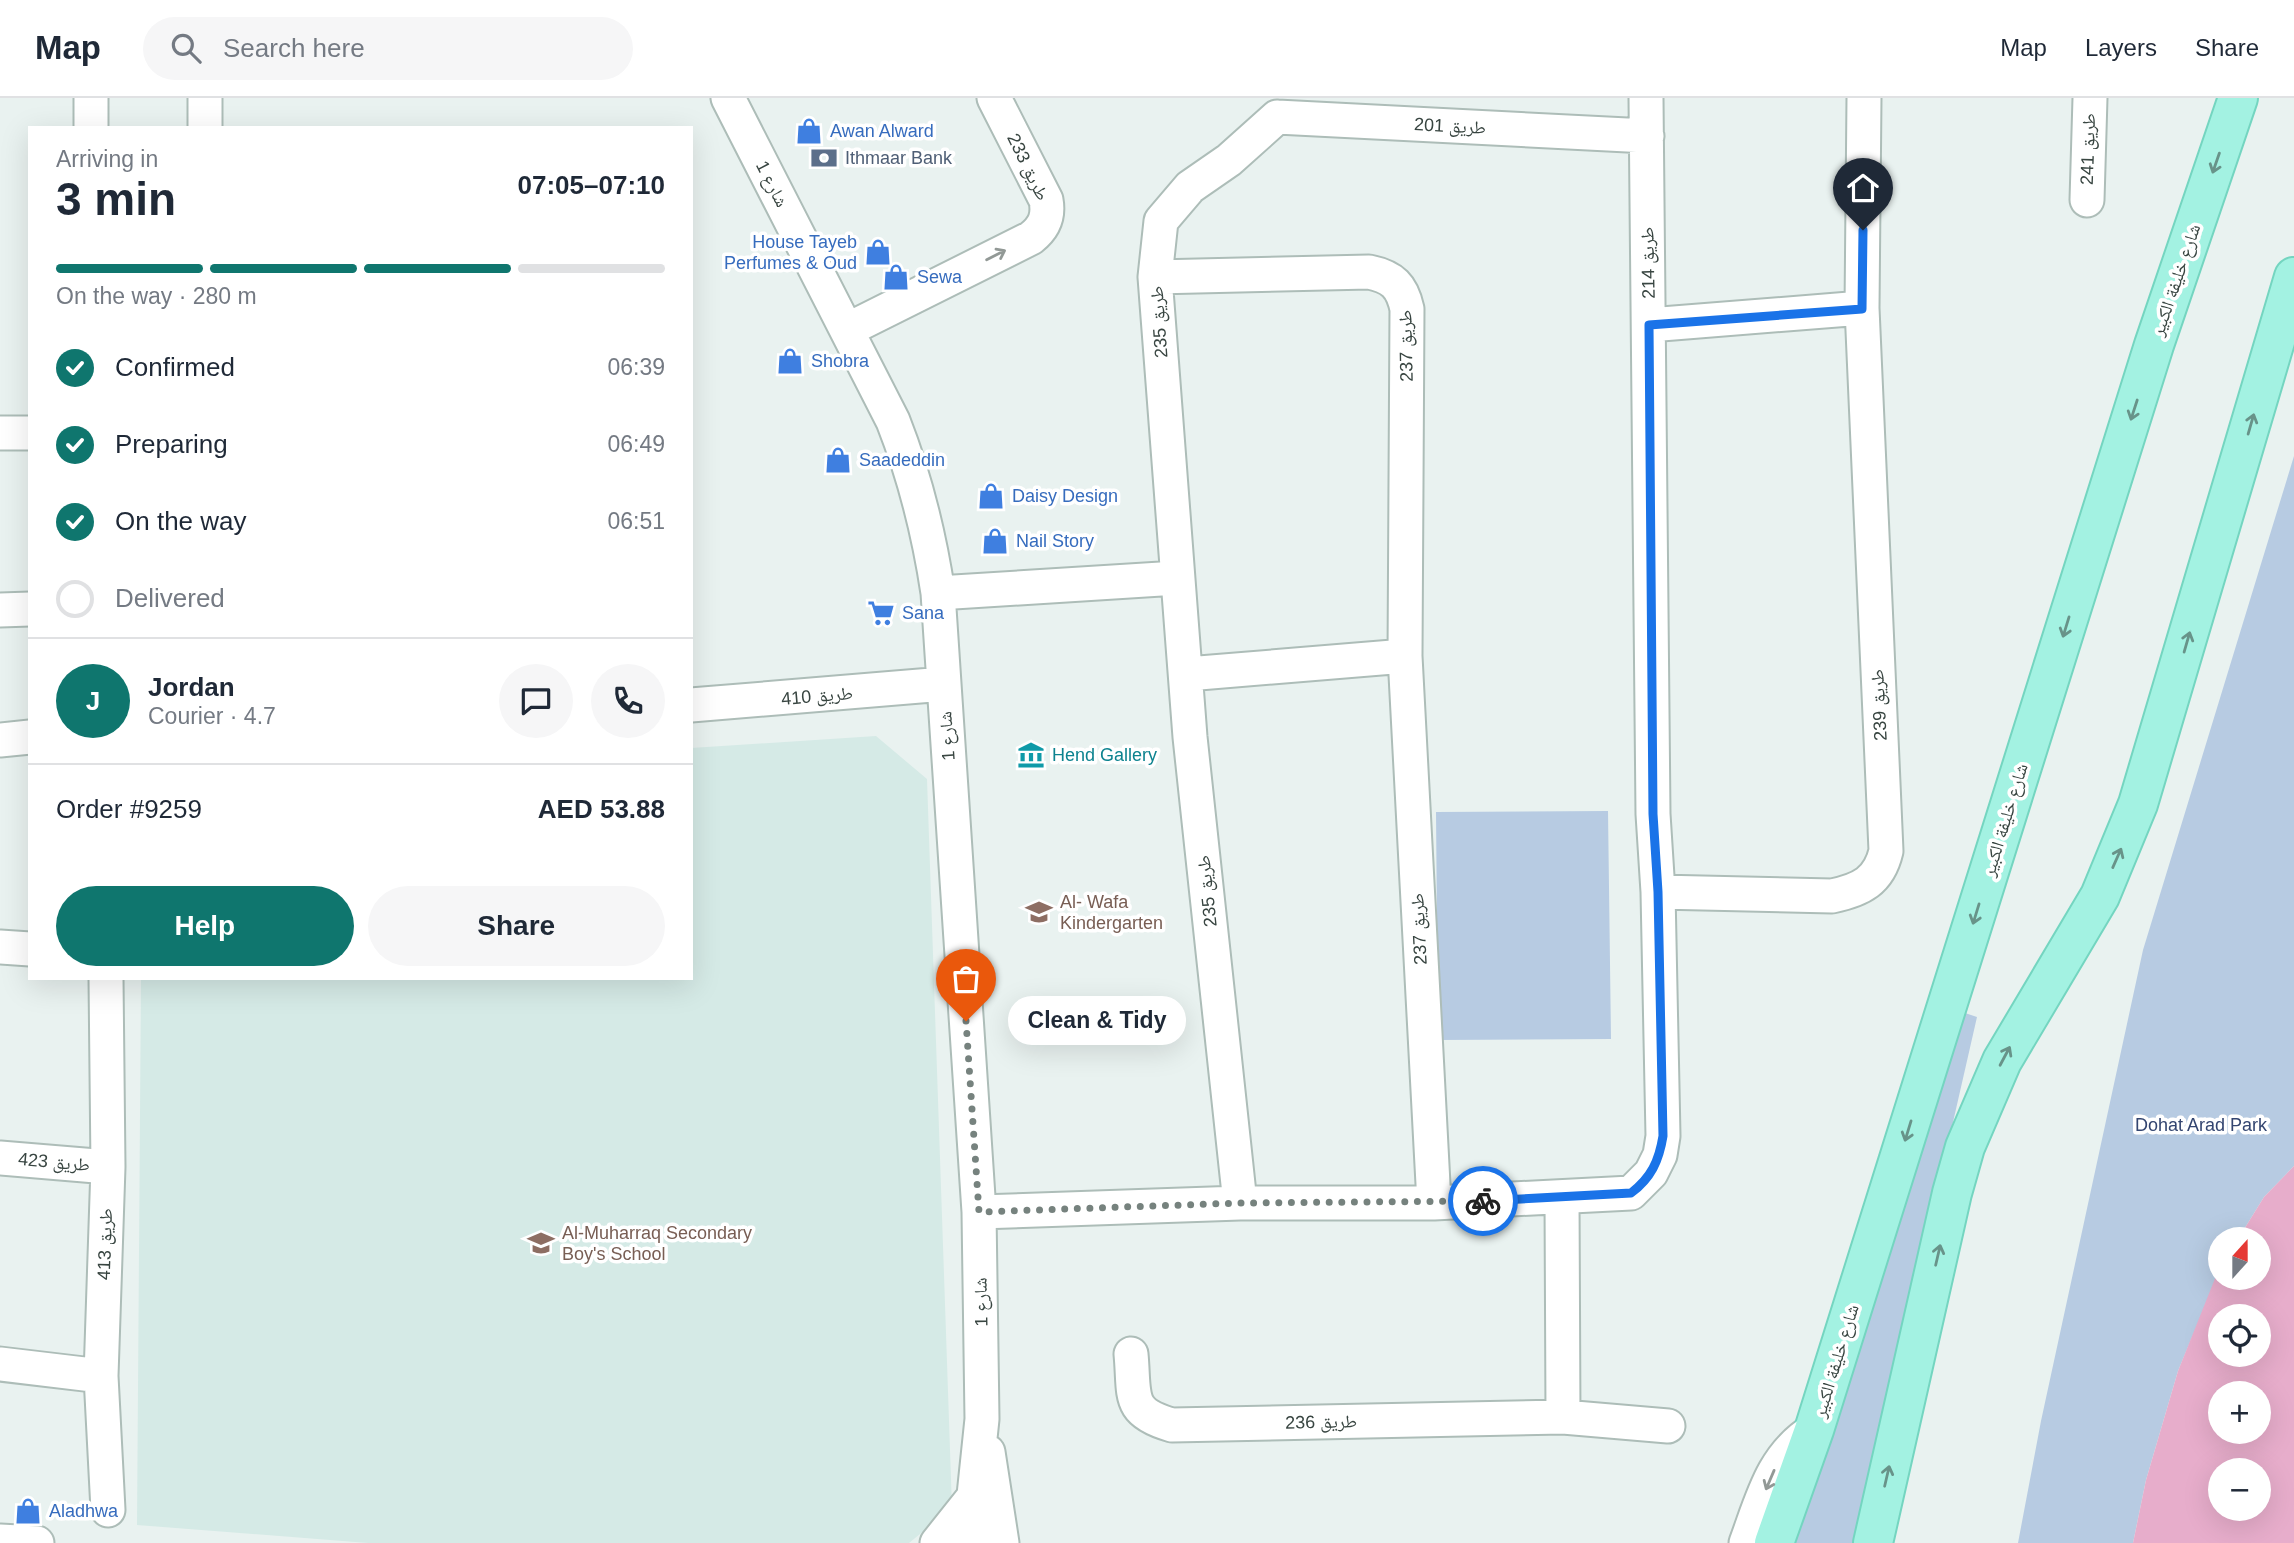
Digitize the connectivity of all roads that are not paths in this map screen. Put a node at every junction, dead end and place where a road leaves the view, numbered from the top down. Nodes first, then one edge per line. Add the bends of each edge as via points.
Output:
1 (91, 98) edge
2 (205, 98) edge
3 (728, 98) edge
4 (993, 98) edge
5 (1646, 98) edge
6 (1864, 98) edge
7 (2090, 98) edge
8 (2238, 98) edge
9 (1270, 107) edge
10 (91, 126) edge
11 (205, 126) edge
12 (1647, 136) junction
13 (2087, 200) dead end
14 (1156, 277) junction
15 (2294, 277) edge
16 (1862, 309) junction
17 (1649, 325) junction
18 (847, 330) junction
19 (0, 433) edge
20 (28, 433) edge
21 (1177, 578) junction
22 (938, 593) junction
23 (28, 609) edge
24 (0, 610) edge
25 (1405, 656) junction
26 (1187, 674) junction
27 (944, 684) junction
28 (693, 705) edge
29 (28, 737) edge
30 (0, 740) edge
31 (1658, 892) junction
32 (0, 947) edge
33 (28, 950) edge
34 (106, 980) edge
35 (0, 1158) edge
36 (107, 1167) junction
37 (1562, 1197) junction
38 (1434, 1202) junction
39 (1240, 1203) junction
40 (979, 1212) junction
41 (1131, 1354) dead end
42 (0, 1364) edge
43 (101, 1376) junction
44 (1563, 1417) junction
45 (1668, 1426) dead end
46 (1814, 1430) junction
47 (108, 1510) dead end
48 (991, 1518) edge
49 (0, 1541) edge
50 (37, 1543) edge
51 (937, 1543) edge
52 (969, 1543) edge
53 (1020, 1543) edge
54 (1746, 1543) edge
55 (1774, 1543) edge
56 (1872, 1543) edge

1 - 10 street
2 - 11 street
3 - 18 street, شارع 1
18 -> 4 street, طريق 233 via 1031,238 1044,226 1046,200
5 - 12 street, طريق 214
6 - 16 street, طريق 239
7 - 13 street, طريق 241
8 -> 46 main road, شارع خليفة الكبير via 2154,345
9 - 12 street, طريق 201
9 - 14 street, طريق 235 via 1229,160 1190,187 1161,221
12 - 17 street, طريق 214
14 - 21 street, طريق 235
14 - 25 street, طريق 237 via 1369,272 1386,275 1403,290 1407,309
56 -> 15 main road via 1965,1147 2002,1061 2100,896 2138,804
16 - 17 street
16 - 31 street, طريق 239 via 1886,851 1882,867 1872,881 1855,891 1832,896
17 - 31 street, طريق 214 via 1653,814
18 - 22 street, شارع 1 via 906,453 930,537
19 - 20 street
21 - 22 street
21 - 26 street, طريق 235
22 - 27 street, شارع 1
23 - 24 street
25 - 26 street
25 - 38 street, طريق 237
26 - 39 street, طريق 235
27 - 28 street, طريق 410
27 - 40 street, شارع 1
29 - 30 street
31 - 37 street, طريق 214 via 1660,1155 1644,1183 1631,1193
32 - 33 street
34 - 36 street, طريق 413
35 - 36 street, طريق 423
36 - 43 street, طريق 413
37 - 38 street, طريق 214
37 - 44 street
38 - 39 street, طريق 214
39 - 40 street, طريق 214
40 - 48 street, شارع 1 via 982,1419
41 - 44 street, طريق 236 via 1135,1403 1148,1418 1172,1425
42 - 43 street
43 - 47 street, طريق 413
44 - 45 street, طريق 236
46 -> 54 street via 1794,1444 1775,1468
46 - 55 main road, شارع خليفة الكبير
48 - 51 street
48 - 52 street, شارع 1
48 - 53 street
49 - 50 street

